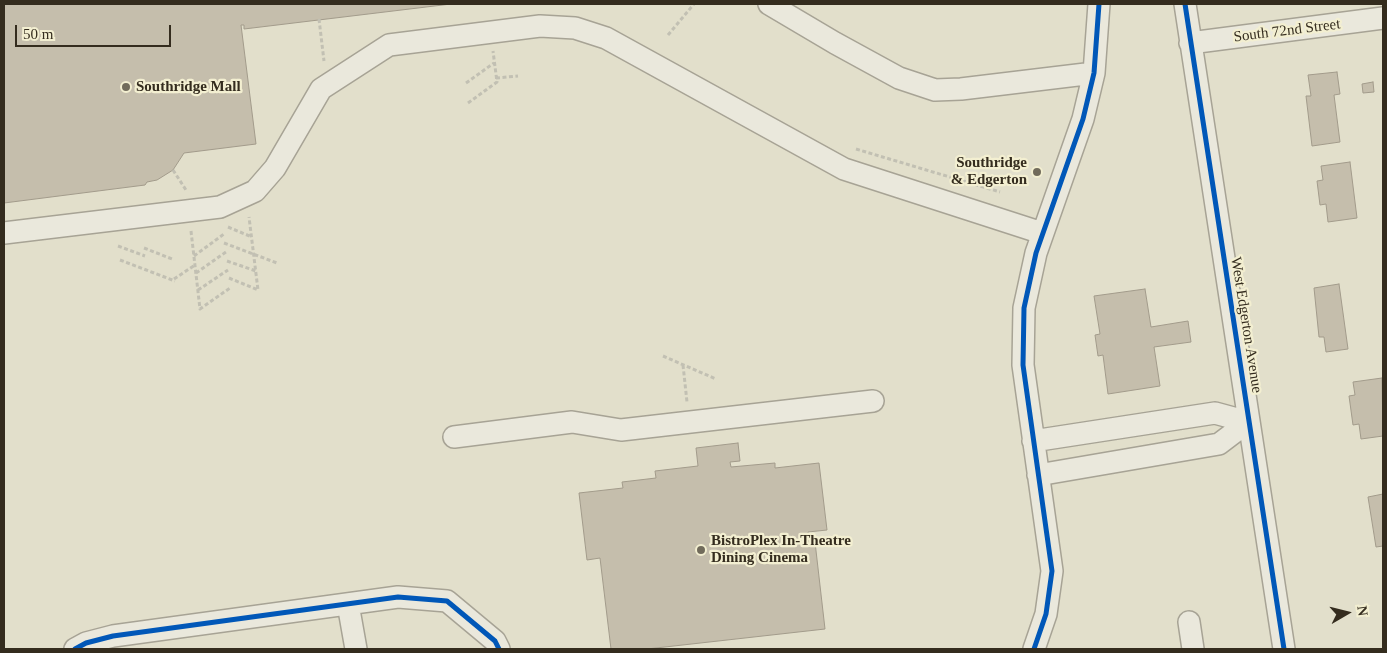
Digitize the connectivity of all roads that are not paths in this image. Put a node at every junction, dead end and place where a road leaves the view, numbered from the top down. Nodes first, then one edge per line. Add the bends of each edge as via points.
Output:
1 (769, 4) edge
2 (1100, 4) edge
3 (1185, 4) edge
4 (1383, 18) edge
5 (1190, 43) junction
6 (1094, 73) junction
7 (4, 233) edge
8 (1042, 233) junction
9 (873, 401) dead end
10 (1248, 422) junction
11 (454, 437) dead end
12 (1033, 441) junction
13 (1038, 475) junction
14 (348, 604) junction
15 (1190, 622) dead end
16 (133, 641) edge
17 (75, 649) edge
18 (356, 649) edge
19 (499, 649) edge
20 (1034, 649) edge
21 (1193, 649) edge
22 (1284, 649) edge

1 - 6 street via 899,78 935,90
2 - 6 street
3 - 5 street, West Edgerton Avenue
4 - 5 street, South 72nd Street
5 - 10 street, West Edgerton Avenue
6 - 8 street via 1083,119
7 - 8 street via 220,207 255,191 275,168 322,90 389,45 540,26 575,28 606,38 844,169
8 - 12 street via 1024,308 1023,365
9 - 11 street via 621,430 572,422
10 - 12 street via 1215,412
10 - 13 street via 1219,444
10 - 22 street, West Edgerton Avenue
12 - 13 street
13 - 20 street via 1052,571 1046,614
14 - 16 street
14 - 18 street
14 - 19 street via 398,597 447,601
15 - 21 street
16 - 17 street via 113,636

